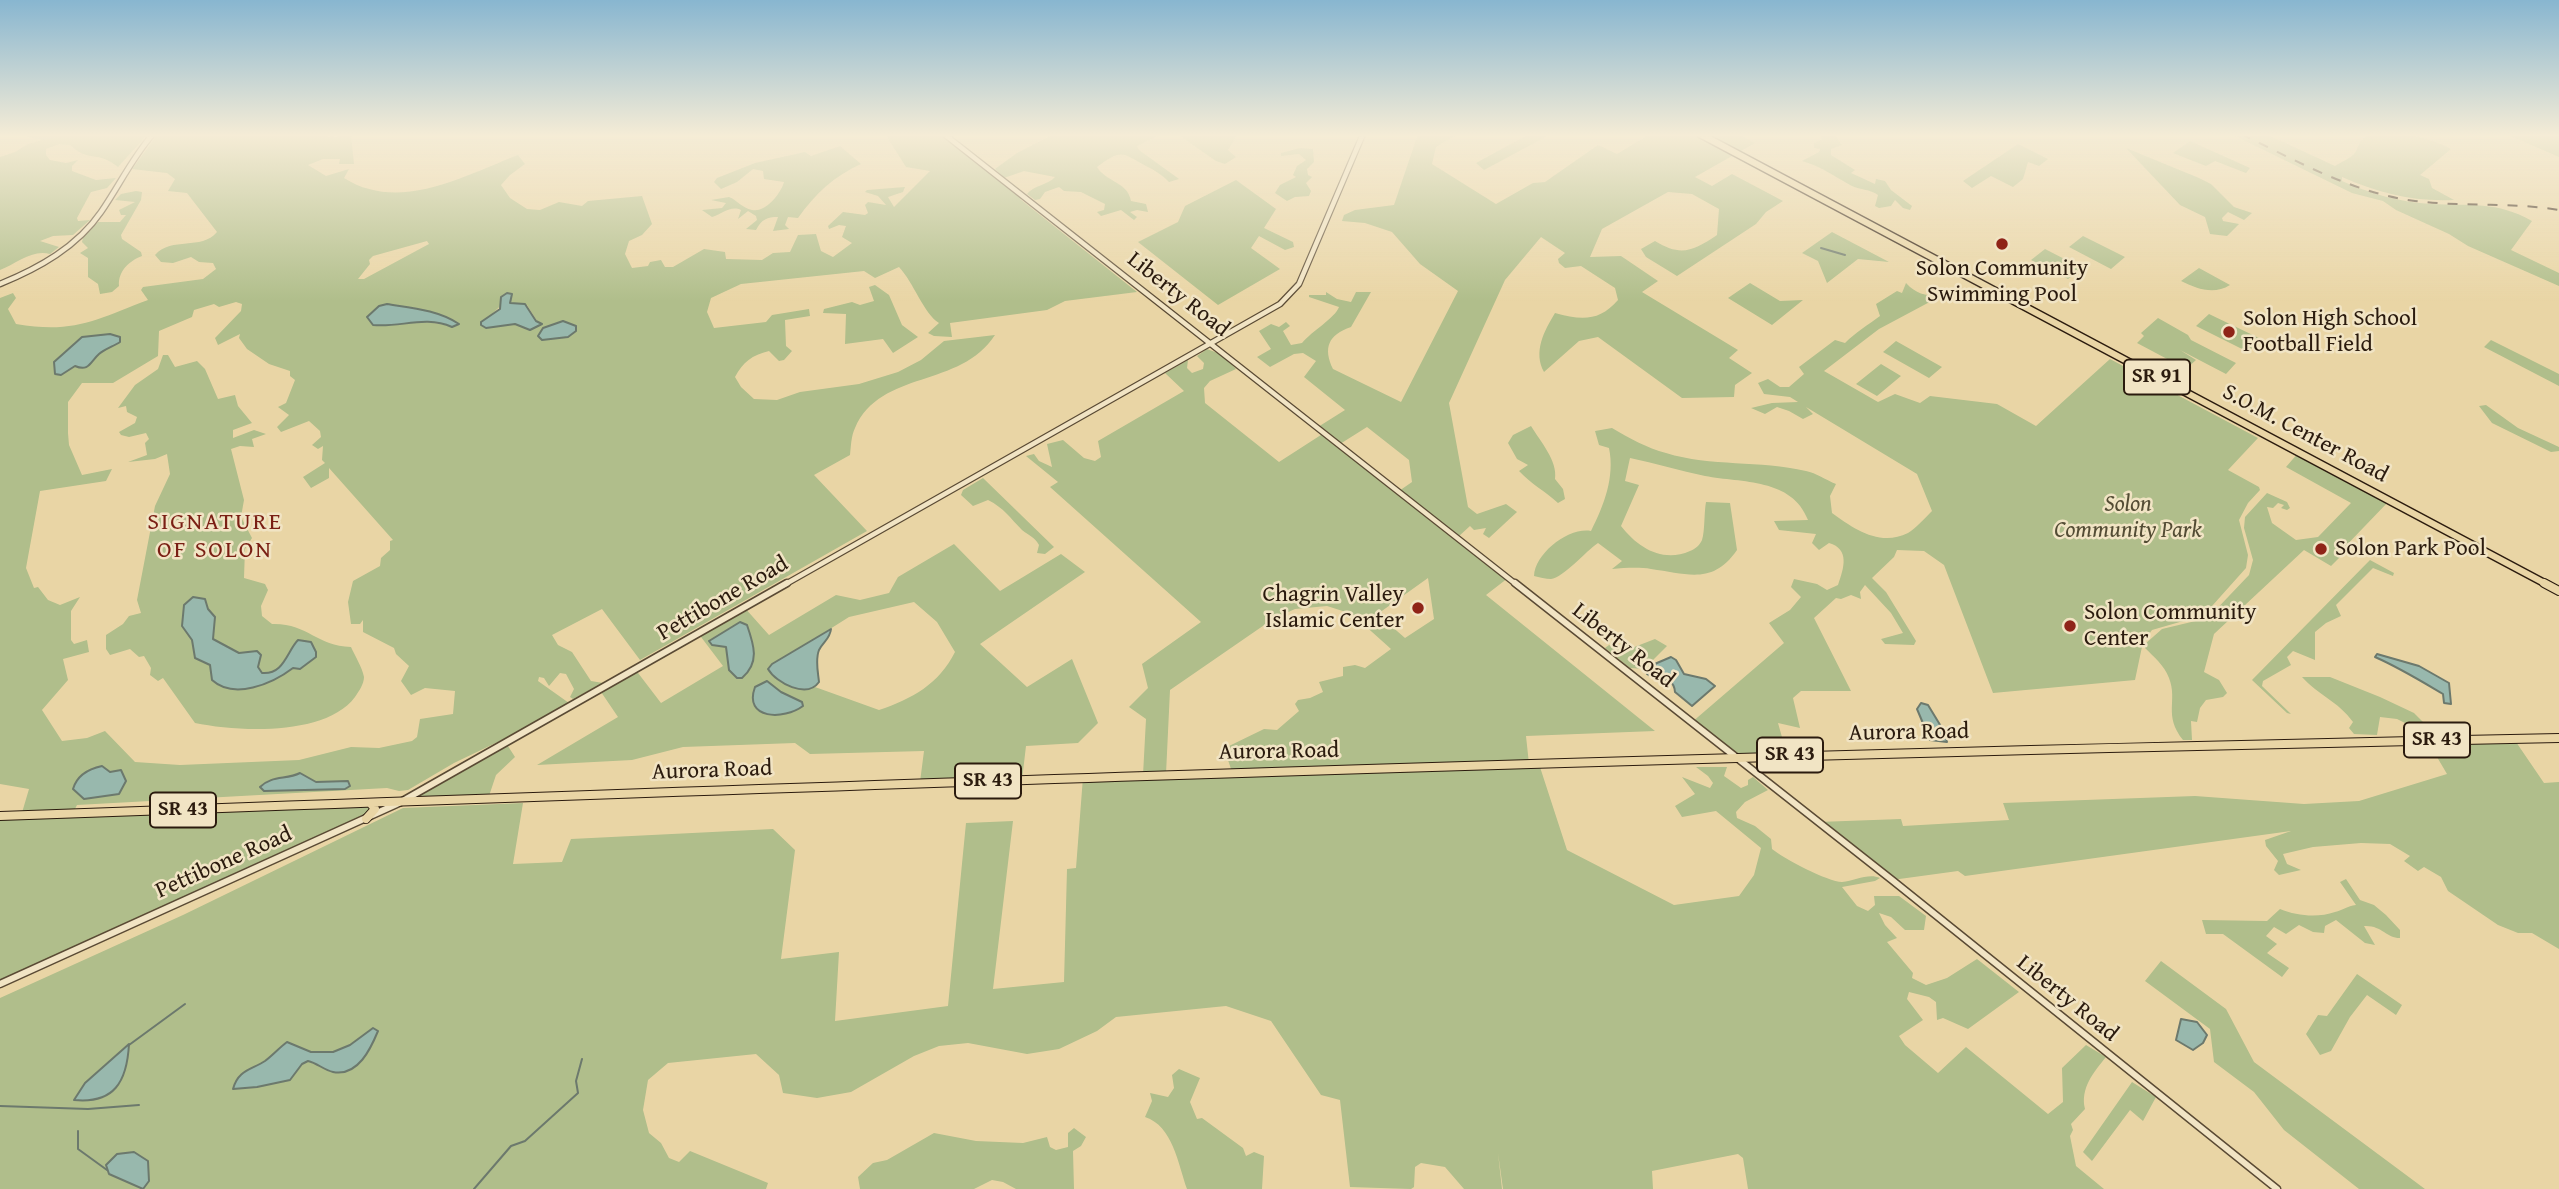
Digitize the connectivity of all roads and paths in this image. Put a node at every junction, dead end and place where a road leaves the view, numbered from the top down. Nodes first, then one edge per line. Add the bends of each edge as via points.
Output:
1 (114, 189) edge
2 (1015, 189) edge
3 (1339, 189) edge
4 (1804, 189) edge
5 (0, 284) edge
6 (1211, 343) junction
7 (2559, 591) edge
8 (2559, 738) edge
9 (1735, 757) junction
10 (399, 803) junction
11 (371, 804) junction
12 (0, 816) edge
13 (366, 818) junction
14 (0, 984) edge
15 (2277, 1189) edge

1 - 5 street via 86,231 50,260
2 - 6 street, Liberty Road
3 - 6 street, Pettibone Road via 1294,291 1272,309
4 - 7 main road, S.O.M. Center Road / SR 91
6 - 9 street, Liberty Road
6 - 10 street, Pettibone Road
8 - 9 main road, Aurora Road / SR 43
9 - 10 main road, Aurora Road / SR 43 via 871,783
9 - 15 street, Liberty Road
10 - 11 main road, Aurora Road / SR 43
10 - 13 street, Pettibone Road
11 - 12 main road, Aurora Road / SR 43
11 - 13 main road via 375,809
13 - 14 street, Pettibone Road

